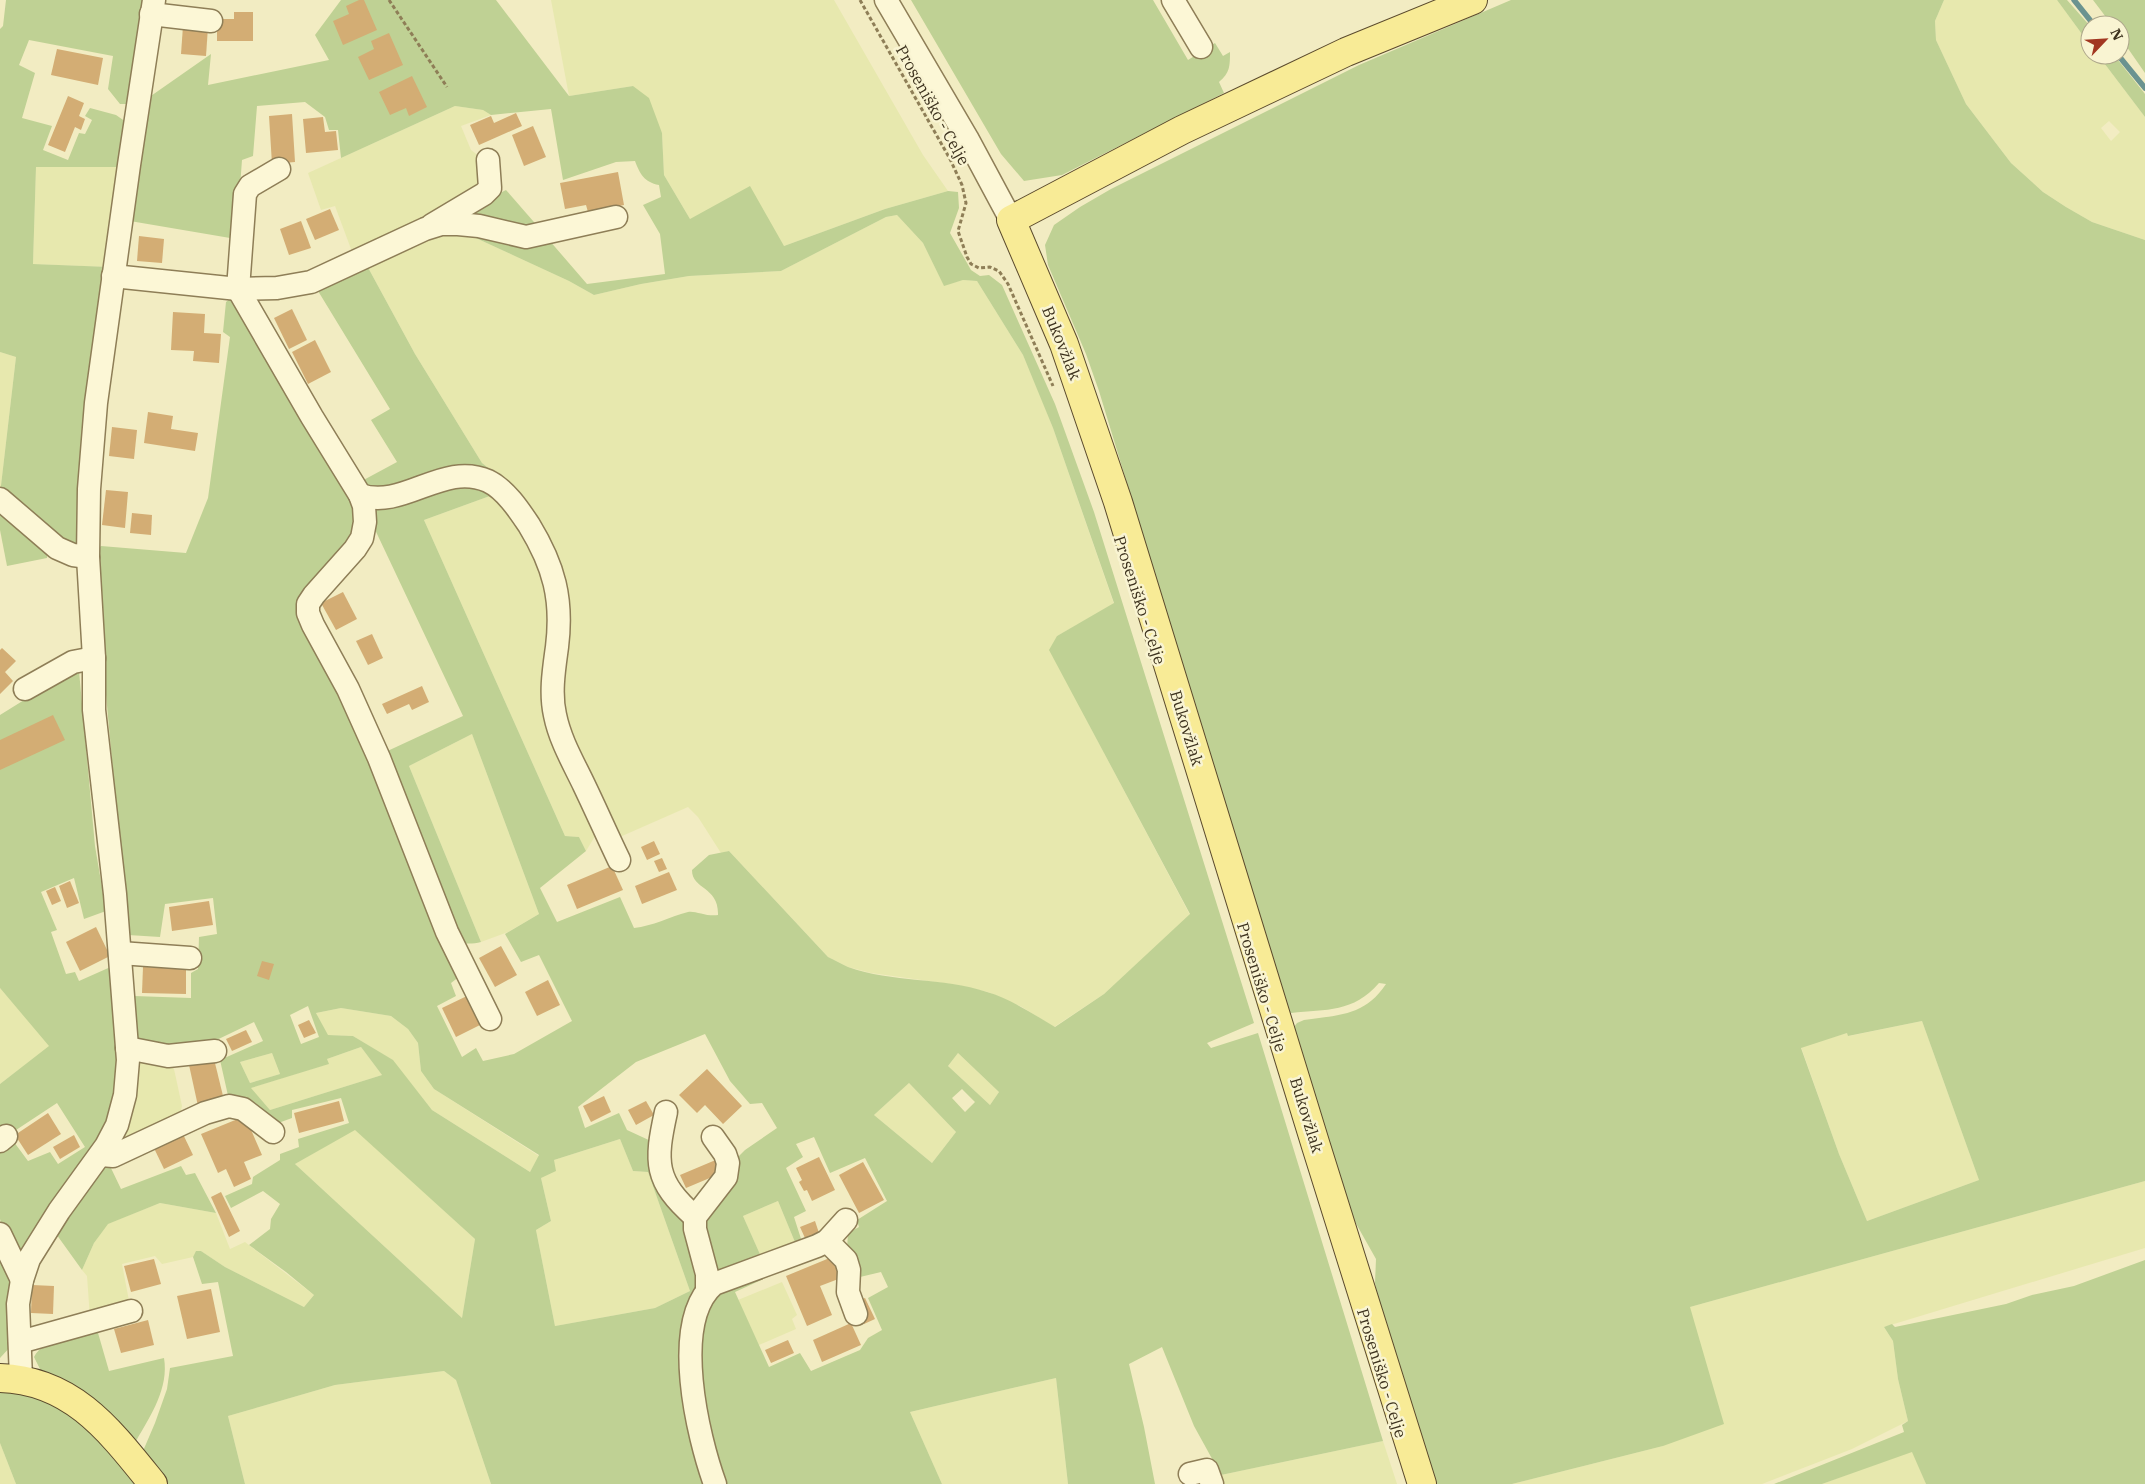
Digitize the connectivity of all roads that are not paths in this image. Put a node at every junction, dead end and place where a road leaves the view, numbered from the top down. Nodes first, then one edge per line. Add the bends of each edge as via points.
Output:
1 (886, 0) edge
2 (1173, 0) edge
3 (1473, 0) edge
4 (153, 7) edge
5 (211, 21) dead end
6 (1201, 47) dead end
7 (488, 160) dead end
8 (279, 169) dead end
9 (616, 218) dead end
10 (1011, 220) junction
11 (425, 229) junction
12 (114, 276) junction
13 (238, 289) junction
14 (360, 495) junction
15 (0, 499) edge
16 (88, 557) junction
17 (94, 658) junction
18 (25, 689) dead end
19 (619, 860) dead end
20 (120, 953) junction
21 (190, 958) dead end
22 (490, 1019) dead end
23 (127, 1048) junction
24 (215, 1051) dead end
25 (666, 1112) dead end
26 (273, 1132) dead end
27 (713, 1137) dead end
28 (101, 1155) junction
29 (695, 1217) junction
30 (846, 1220) dead end
31 (0, 1234) edge
32 (827, 1241) junction
33 (22, 1280) junction
34 (707, 1290) junction
35 (131, 1311) dead end
36 (856, 1314) dead end
37 (20, 1342) junction
38 (11, 1378) edge
39 (1190, 1474) dead end
40 (154, 1484) edge
41 (715, 1484) edge
42 (1212, 1484) edge
43 (1422, 1484) edge

1 - 10 street, Bukovžlak
2 - 6 street
3 - 10 main road via 1346,52 1182,130
4 - 5 street
4 - 12 street
7 - 11 street via 490,188
8 - 13 street via 250,186 245,194
9 - 11 street via 526,237 458,224 441,224
10 - 43 main road, Bukovžlak via 1064,344 1115,493
11 - 13 street via 310,282 277,288
12 - 13 street
12 - 16 street via 96,403 89,489
13 - 14 street
14 - 19 street via 385,499 450,476 477,478 495,485 525,519 542,546 558,592 560,618 552,686 554,714 566,749
14 - 22 street via 365,522 362,538 311,599 308,613 375,749 447,932
15 - 16 street via 57,548
16 - 17 street
17 - 18 street via 72,662
17 - 20 street via 94,710
20 - 21 street
20 - 23 street
23 - 24 street via 168,1056
23 - 28 street via 123,1102 117,1125
25 - 29 street via 658,1147 659,1164 670,1191
26 - 28 street via 243,1109 229,1106 205,1113 112,1156
27 - 29 street via 728,1163 726,1177
28 - 33 street via 59,1211 29,1259
29 - 34 street via 707,1274
30 - 32 street
31 - 33 street
32 - 34 street via 714,1284
32 - 36 street via 846,1260 848,1292
33 - 37 street via 18,1304
34 - 41 street via 694,1322 690,1362 697,1425
35 - 37 street
37 - 38 street
38 - 40 main road via 81,1405 113,1435
39 - 42 street via 1207,1470

